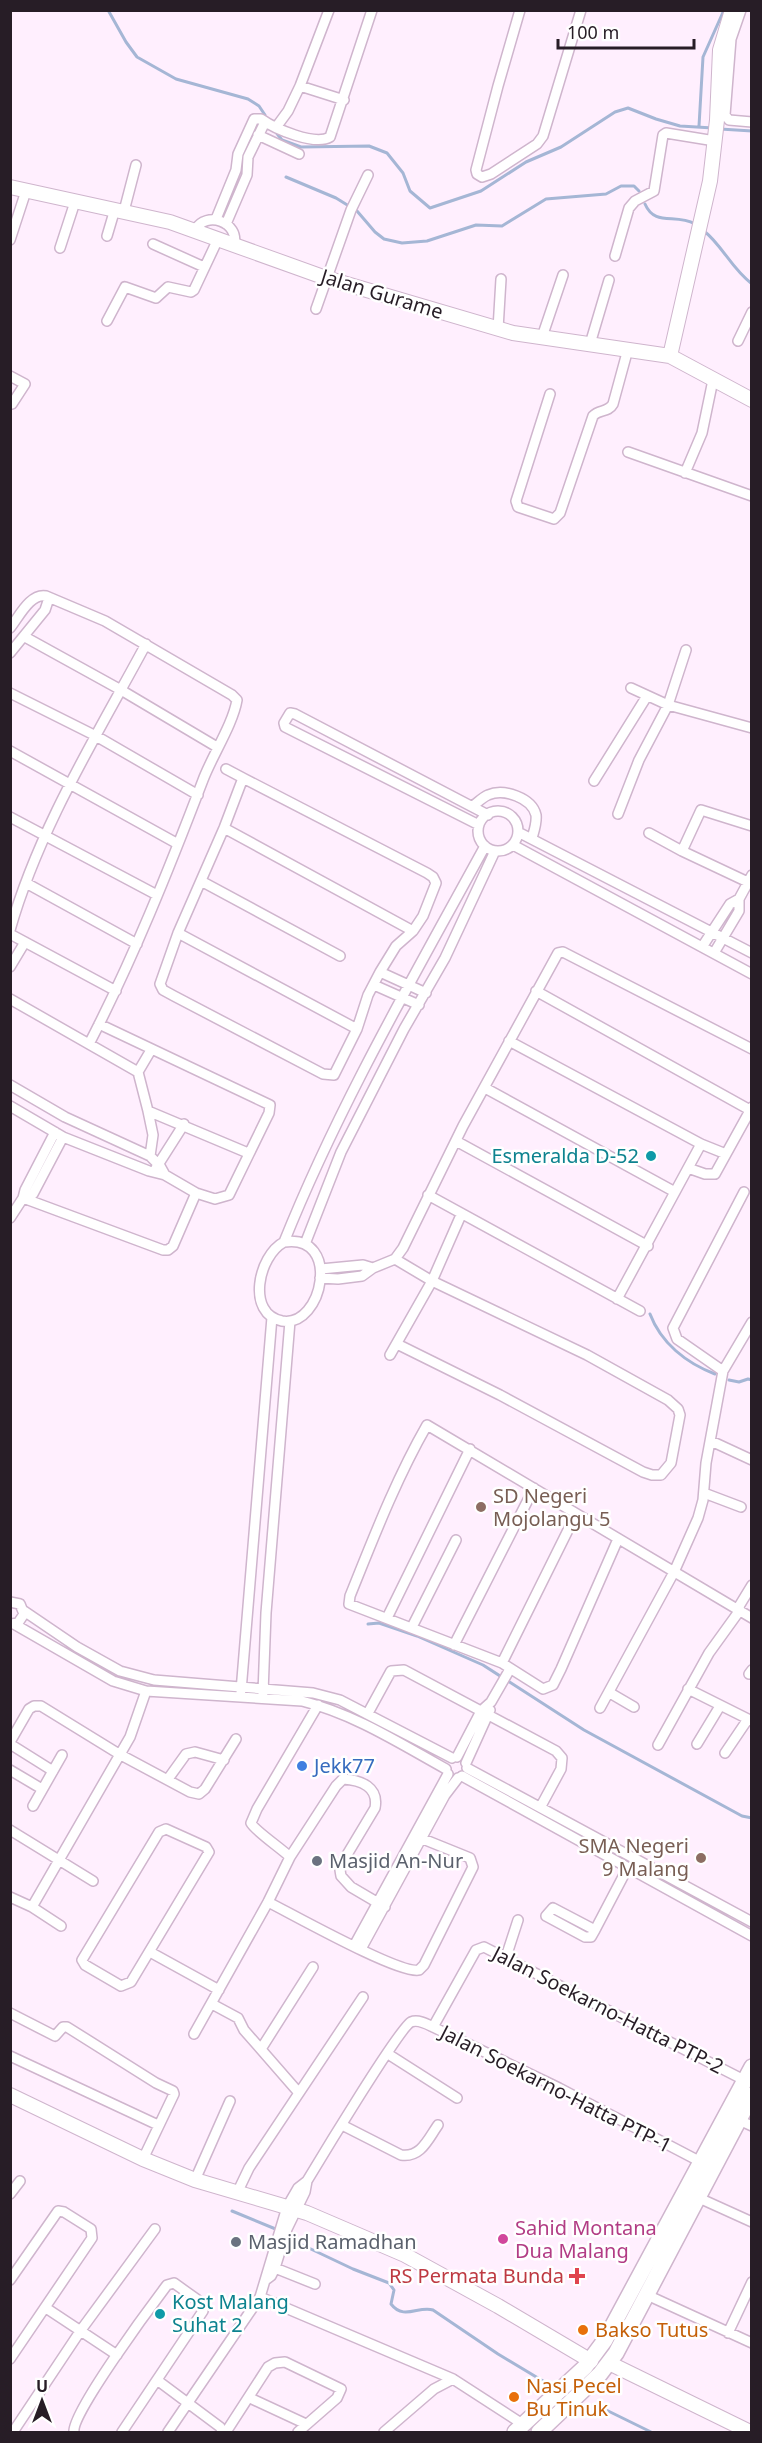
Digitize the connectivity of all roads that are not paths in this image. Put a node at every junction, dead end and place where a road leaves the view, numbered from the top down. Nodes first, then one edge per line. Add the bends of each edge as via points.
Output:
1 (329, 10) edge
2 (372, 10) edge
3 (520, 10) edge
4 (581, 10) edge
5 (732, 10) edge
6 (741, 10) edge
7 (300, 86) junction
8 (344, 100) junction
9 (720, 117) junction
10 (265, 122) junction
11 (752, 122) edge
12 (277, 126) junction
13 (258, 135) junction
14 (715, 138) junction
15 (299, 154) dead end
16 (237, 162) junction
17 (136, 165) dead end
18 (247, 166) junction
19 (368, 175) dead end
20 (10, 187) edge
21 (26, 191) junction
22 (75, 202) junction
23 (119, 210) junction
24 (216, 219) junction
25 (226, 224) junction
26 (195, 230) junction
27 (107, 236) dead end
28 (218, 239) junction
29 (10, 240) edge
30 (153, 244) dead end
31 (234, 245) junction
32 (60, 248) dead end
33 (615, 256) dead end
34 (204, 267) junction
35 (563, 274) dead end
36 (326, 278) junction
37 (501, 279) dead end
38 (609, 280) dead end
39 (316, 309) dead end
40 (752, 312) edge
41 (107, 321) dead end
42 (498, 329) junction
43 (542, 337) junction
44 (738, 340) dead end
45 (590, 344) junction
46 (628, 349) junction
47 (670, 356) junction
48 (10, 376) edge
49 (713, 380) junction
50 (550, 394) dead end
51 (752, 400) edge
52 (12, 404) dead end
53 (628, 452) dead end
54 (685, 472) junction
55 (752, 496) edge
56 (49, 598) junction
57 (10, 628) edge
58 (25, 637) junction
59 (146, 644) junction
60 (686, 650) dead end
61 (10, 653) edge
62 (632, 688) dead end
63 (122, 690) junction
64 (10, 693) edge
65 (647, 696) junction
66 (668, 705) junction
67 (752, 728) edge
68 (96, 736) junction
69 (216, 747) junction
70 (10, 751) edge
71 (226, 769) dead end
72 (243, 778) junction
73 (594, 781) dead end
74 (68, 785) junction
75 (198, 795) junction
76 (473, 806) junction
77 (618, 814) dead end
78 (488, 815) junction
79 (10, 817) edge
80 (479, 825) junction
81 (752, 826) edge
82 (224, 828) junction
83 (518, 832) junction
84 (649, 833) dead end
85 (45, 837) junction
86 (532, 838) junction
87 (178, 844) junction
88 (513, 845) junction
89 (485, 846) junction
90 (495, 851) junction
91 (682, 851) junction
92 (750, 880) edge
93 (201, 881) junction
94 (26, 883) junction
95 (157, 895) junction
96 (740, 899) junction
97 (14, 900) edge
98 (412, 931) junction
99 (712, 931) junction
100 (10, 932) edge
101 (178, 933) junction
102 (724, 938) junction
103 (25, 942) junction
104 (137, 944) junction
105 (702, 947) junction
106 (714, 953) junction
107 (752, 953) edge
108 (340, 956) dead end
109 (10, 967) edge
110 (380, 972) junction
111 (752, 974) edge
112 (374, 984) junction
113 (410, 986) junction
114 (116, 991) junction
115 (536, 991) junction
116 (426, 993) junction
117 (402, 998) junction
118 (10, 999) edge
119 (419, 1005) junction
120 (99, 1024) junction
121 (357, 1029) junction
122 (509, 1041) junction
123 (89, 1044) junction
124 (752, 1048) edge
125 (151, 1050) junction
126 (138, 1072) junction
127 (10, 1085) edge
128 (485, 1088) junction
129 (10, 1106) edge
130 (751, 1108) edge
131 (148, 1111) junction
132 (184, 1124) junction
133 (98, 1132) junction
134 (59, 1135) junction
135 (456, 1141) junction
136 (701, 1144) junction
137 (90, 1147) junction
138 (248, 1153) junction
139 (726, 1154) junction
140 (150, 1156) junction
141 (156, 1168) junction
142 (688, 1168) junction
143 (675, 1192) junction
144 (744, 1192) dead end
145 (196, 1193) junction
146 (428, 1195) junction
147 (23, 1198) junction
148 (14, 1206) edge
149 (461, 1215) junction
150 (10, 1218) edge
151 (284, 1242) junction
152 (305, 1244) junction
153 (648, 1246) junction
154 (395, 1259) junction
155 (320, 1274) junction
156 (432, 1281) junction
157 (617, 1299) junction
158 (640, 1311) dead end
159 (272, 1317) junction
160 (290, 1322) junction
161 (752, 1322) edge
162 (397, 1344) junction
163 (390, 1355) dead end
164 (723, 1371) junction
165 (711, 1440) junction
166 (470, 1449) junction
167 (752, 1460) edge
168 (534, 1488) junction
169 (703, 1499) junction
170 (741, 1507) dead end
171 (576, 1514) junction
172 (618, 1539) junction
173 (456, 1540) dead end
174 (674, 1572) junction
175 (752, 1585) edge
176 (11, 1602) edge
177 (739, 1609) junction
178 (24, 1611) junction
179 (249, 1611) junction
180 (266, 1613) junction
181 (387, 1618) junction
182 (752, 1618) edge
183 (12, 1624) edge
184 (412, 1627) junction
185 (454, 1645) junction
186 (77, 1647) junction
187 (70, 1658) junction
188 (506, 1668) junction
189 (688, 1689) junction
190 (146, 1691) junction
191 (241, 1692) junction
192 (610, 1693) junction
193 (263, 1694) junction
194 (318, 1705) junction
195 (720, 1706) junction
196 (634, 1707) dead end
197 (600, 1708) dead end
198 (368, 1713) junction
199 (485, 1713) junction
200 (750, 1720) edge
201 (236, 1739) dead end
202 (10, 1743) edge
203 (697, 1744) dead end
204 (658, 1745) dead end
205 (120, 1754) junction
206 (725, 1754) dead end
207 (62, 1755) dead end
208 (455, 1757) junction
209 (224, 1760) junction
210 (10, 1770) edge
211 (53, 1771) junction
212 (463, 1771) junction
213 (447, 1772) junction
214 (168, 1779) junction
215 (42, 1789) junction
216 (33, 1806) dead end
217 (541, 1806) junction
218 (10, 1830) edge
219 (584, 1831) junction
220 (423, 1839) junction
221 (578, 1842) junction
222 (290, 1857) junction
223 (60, 1859) junction
224 (627, 1869) junction
225 (400, 1871) junction
226 (93, 1881) dead end
227 (10, 1897) edge
228 (712, 1901) junction
229 (268, 1902) junction
230 (381, 1905) junction
231 (32, 1907) junction
232 (706, 1912) junction
233 (518, 1920) dead end
234 (752, 1922) edge
235 (60, 1926) dead end
236 (596, 1930) junction
237 (752, 1936) edge
238 (357, 1947) junction
239 (150, 1952) junction
240 (506, 1957) junction
241 (313, 1966) dead end
242 (219, 1990) junction
243 (363, 1996) dead end
244 (212, 2004) junction
245 (10, 2013) edge
246 (433, 2027) junction
247 (194, 2034) dead end
248 (261, 2049) junction
249 (388, 2054) junction
250 (10, 2056) edge
251 (748, 2073) edge
252 (299, 2093) junction
253 (10, 2095) edge
254 (752, 2095) edge
255 (457, 2098) dead end
256 (230, 2101) dead end
257 (745, 2123) edge
258 (438, 2124) dead end
259 (342, 2125) junction
260 (158, 2126) junction
261 (143, 2159) junction
262 (699, 2161) junction
263 (195, 2180) junction
264 (20, 2181) dead end
265 (238, 2191) junction
266 (684, 2191) junction
267 (10, 2194) edge
268 (699, 2198) junction
269 (291, 2208) junction
270 (752, 2222) edge
271 (155, 2229) dead end
272 (283, 2231) junction
273 (275, 2268) junction
274 (267, 2279) junction
275 (10, 2280) edge
276 (751, 2283) edge
277 (315, 2284) dead end
278 (647, 2295) junction
279 (260, 2297) junction
280 (46, 2308) junction
281 (81, 2330) junction
282 (728, 2333) junction
283 (752, 2343) edge
284 (117, 2355) junction
285 (10, 2359) edge
286 (591, 2361) junction
287 (609, 2363) junction
288 (434, 2370) junction
289 (453, 2379) junction
290 (157, 2380) junction
291 (434, 2389) junction
292 (250, 2398) junction
293 (188, 2404) junction
294 (306, 2424) junction
295 (519, 2429) edge
296 (13, 2433) edge
297 (74, 2433) edge
298 (122, 2433) edge
299 (168, 2433) edge
300 (224, 2433) edge
301 (298, 2433) edge
302 (384, 2433) edge
303 (539, 2433) edge
304 (750, 2433) edge

1 - 7 street
2 - 8 street
3 - 4 street via 476,170 482,177 542,139
5 - 9 street via 720,50
6 - 9 street via 731,39
7 - 8 street
7 - 12 street
8 - 12 street via 328,139 311,140
9 - 11 street
9 - 14 street
10 - 12 street
10 - 13 street
10 - 16 street via 254,118
13 - 15 street
13 - 18 street
14 - 33 street via 663,135 654,190 629,208
14 - 47 street via 699,234
16 - 18 street
16 - 24 street
17 - 23 street
18 - 25 street via 247,176
19 - 36 street
20 - 21 street, Jalan Gurame
21 - 22 street, Jalan Gurame
21 - 29 street
22 - 23 street, Jalan Gurame
22 - 32 street
23 - 26 street, Jalan Gurame
23 - 27 street
24 - 25 street
24 - 26 street via 202,221
25 - 31 street via 234,235
26 - 28 street, Jalan Gurame
28 - 31 street, Jalan Gurame
28 - 34 street
30 - 34 street
31 - 36 street, Jalan Gurame
34 - 41 street via 191,292 168,287 156,298 125,287
35 - 43 street
36 - 39 street
36 - 42 street, Jalan Gurame
37 - 42 street
38 - 45 street
40 - 44 street
42 - 43 street, Jalan Gurame
43 - 45 street, Jalan Gurame
45 - 46 street, Jalan Gurame
46 - 47 street, Jalan Gurame
46 - 50 street via 613,404 593,416 560,513 554,519 518,507 516,501
47 - 49 street, Jalan Gurame
48 - 52 street via 25,384
49 - 51 street, Jalan Gurame
49 - 54 street via 702,433
53 - 54 street
54 - 55 street
56 - 57 street via 36,596
56 - 58 street
56 - 59 street via 105,621
58 - 61 street
58 - 63 street
59 - 63 street
59 - 69 street via 237,700
60 - 66 street
62 - 65 street
63 - 68 street
63 - 69 street
64 - 68 street
65 - 66 street
65 - 73 street
66 - 67 street
66 - 77 street via 639,760
68 - 74 street
68 - 75 street
69 - 75 street
70 - 74 street
71 - 72 street
72 - 82 street
72 - 98 street via 433,877 436,886
74 - 85 street
74 - 87 street
75 - 87 street
76 - 78 street
76 - 80 street via 294,713 284,723 285,727
76 - 86 street via 487,795 498,793 524,800 536,814
78 - 80 street
78 - 83 street via 507,814 515,821
79 - 85 street
80 - 89 street via 479,836
81 - 91 street via 701,810
82 - 93 street
82 - 98 street
83 - 86 street
83 - 88 street
84 - 91 street
85 - 94 street
85 - 95 street
86 - 99 street
87 - 95 street
88 - 90 street
88 - 105 street
89 - 90 street
89 - 113 street
90 - 116 street
91 - 92 street
92 - 96 street
93 - 101 street
93 - 108 street
94 - 97 street
94 - 104 street
95 - 104 street
96 - 99 street via 730,904
96 - 102 street via 739,911
97 - 100 street
98 - 110 street via 396,946
99 - 102 street
99 - 105 street
100 - 103 street
101 - 121 street
101 - 121 street via 160,984 174,996 328,1075 337,1072
102 - 106 street
102 - 107 street
103 - 109 street
103 - 114 street
104 - 114 street
105 - 106 street
106 - 111 street
110 - 112 street
110 - 113 street
112 - 117 street
112 - 121 street
113 - 116 street
113 - 117 street
114 - 120 street
115 - 122 street
115 - 124 street via 556,955 563,952
115 - 130 street
116 - 119 street
117 - 119 street
117 - 151 street via 310,1178
118 - 123 street
119 - 152 street via 341,1152
120 - 123 street
120 - 125 street
122 - 128 street
122 - 136 street
123 - 126 street
125 - 126 street
125 - 138 street via 270,1105
126 - 131 street
127 - 133 street
128 - 135 street
128 - 143 street
129 - 134 street
130 - 139 street
131 - 132 street
131 - 140 street via 153,1135
132 - 138 street
132 - 141 street
133 - 137 street
133 - 140 street
134 - 137 street
134 - 147 street
135 - 146 street
135 - 153 street
136 - 139 street
136 - 142 street
137 - 141 street
138 - 145 street via 230,1195 215,1199
139 - 142 street via 715,1174
140 - 141 street
141 - 145 street
142 - 143 street
143 - 153 street
144 - 164 street via 673,1328 677,1339
145 - 147 street via 168,1250
146 - 149 street
146 - 154 street
147 - 148 street
148 - 150 street
149 - 156 street
149 - 157 street
151 - 152 street
151 - 159 street via 262,1267 263,1304
152 - 155 street via 317,1256
153 - 157 street
154 - 155 street via 362,1276 338,1279
154 - 156 street
155 - 160 street via 313,1303 302,1316
156 - 162 street
156 - 162 street via 587,1355 674,1404 680,1415 668,1468 661,1475 643,1472
157 - 158 street
159 - 160 street
159 - 179 street
160 - 180 street
161 - 164 street
162 - 163 street
164 - 165 street
165 - 167 street
165 - 169 street
166 - 168 street
166 - 181 street
166 - 181 street via 427,1425 414,1446 348,1601 352,1607
168 - 171 street
168 - 185 street
169 - 170 street
169 - 174 street
171 - 172 street
171 - 188 street
172 - 174 street
172 - 188 street via 553,1685 543,1689
173 - 184 street
174 - 177 street
174 - 192 street
175 - 177 street
176 - 178 street via 20,1604
177 - 182 street
177 - 189 street
178 - 183 street via 21,1621
178 - 186 street
179 - 180 street
179 - 191 street
180 - 193 street
181 - 184 street
183 - 187 street
184 - 185 street
185 - 188 street
186 - 187 street
186 - 191 street via 120,1671 154,1680
187 - 190 street via 113,1681
188 - 199 street via 501,1686
189 - 195 street
189 - 204 street
190 - 191 street
190 - 205 street
191 - 193 street
192 - 196 street
192 - 197 street
193 - 194 street
193 - 198 street via 313,1693
194 - 213 street via 354,1718
194 - 222 street via 251,1823
195 - 200 street
195 - 203 street
198 - 199 street via 388,1675 398,1668
198 - 208 street
199 - 208 street
199 - 212 street
199 - 217 street via 560,1754 561,1769
200 - 206 street
201 - 209 street
202 - 205 street via 29,1709 38,1705
202 - 211 street
205 - 214 street
205 - 223 street
207 - 211 street
208 - 212 street
208 - 213 street via 447,1762
209 - 214 street via 195,1752 186,1754
209 - 214 street via 201,1793 190,1792
210 - 215 street
211 - 215 street
212 - 213 street
212 - 217 street
212 - 220 street via 445,1795
212 - 221 street
213 - 225 street
215 - 216 street
217 - 219 street
218 - 223 street
219 - 221 street
219 - 228 street
220 - 225 street
220 - 238 street via 470,1858 473,1865 424,1965 416,1971 407,1970
221 - 224 street
222 - 229 street
222 - 230 street via 340,1781 350,1779 368,1787 374,1792 375,1808 340,1870 351,1887
223 - 226 street
223 - 231 street
224 - 232 street
224 - 236 street
225 - 230 street
227 - 231 street
228 - 232 street
228 - 234 street
229 - 238 street
229 - 242 street
230 - 238 street
231 - 235 street
232 - 237 street
233 - 240 street
236 - 236 street via 587,1938 546,1916 553,1908
239 - 239 street via 209,1852 171,1830 159,1832 83,1957 83,1963 124,1987
239 - 242 street
240 - 246 street, Jalan Soekarno-Hatta PTP-2 via 480,1948
240 - 251 street, Jalan Soekarno-Hatta PTP-2 via 597,2006
241 - 248 street
242 - 244 street
243 - 252 street
244 - 247 street
244 - 248 street via 238,2018
245 - 260 street via 55,2036 68,2027 173,2091
246 - 249 street, Jalan Soekarno-Hatta PTP-1 via 412,2022
246 - 262 street, Jalan Soekarno-Hatta PTP-1
248 - 252 street
249 - 255 street
249 - 259 street
250 - 260 street
251 - 262 main road
252 - 265 street
253 - 261 street
254 - 257 main road
256 - 263 street
257 - 268 main road
258 - 259 street via 420,2150 410,2156
259 - 269 street via 307,2181 298,2188
260 - 261 street
261 - 263 street
262 - 266 main road
263 - 265 street
264 - 267 street
265 - 269 street
266 - 268 main road
266 - 286 main road
268 - 270 street
268 - 278 main road
269 - 272 street
269 - 286 street via 405,2256
271 - 281 street
272 - 273 street
272 - 274 street
273 - 274 street
273 - 277 street
274 - 279 street
275 - 280 street via 58,2211 91,2229 92,2238
276 - 282 street
278 - 282 street
278 - 287 main road
279 - 288 street
279 - 293 street
280 - 281 street
280 - 285 street
281 - 284 street
281 - 296 street
282 - 283 street
284 - 290 street via 167,2285 177,2284 202,2303 203,2311
284 - 297 street via 79,2416
286 - 295 main road
287 - 303 main road
287 - 304 street
288 - 289 street
288 - 291 street
289 - 291 street
289 - 295 street
290 - 293 street
290 - 298 street
291 - 302 street
292 - 294 street
292 - 294 street via 268,2367 280,2362 338,2386 338,2398
292 - 300 street
293 - 299 street
293 - 300 street
294 - 301 street

